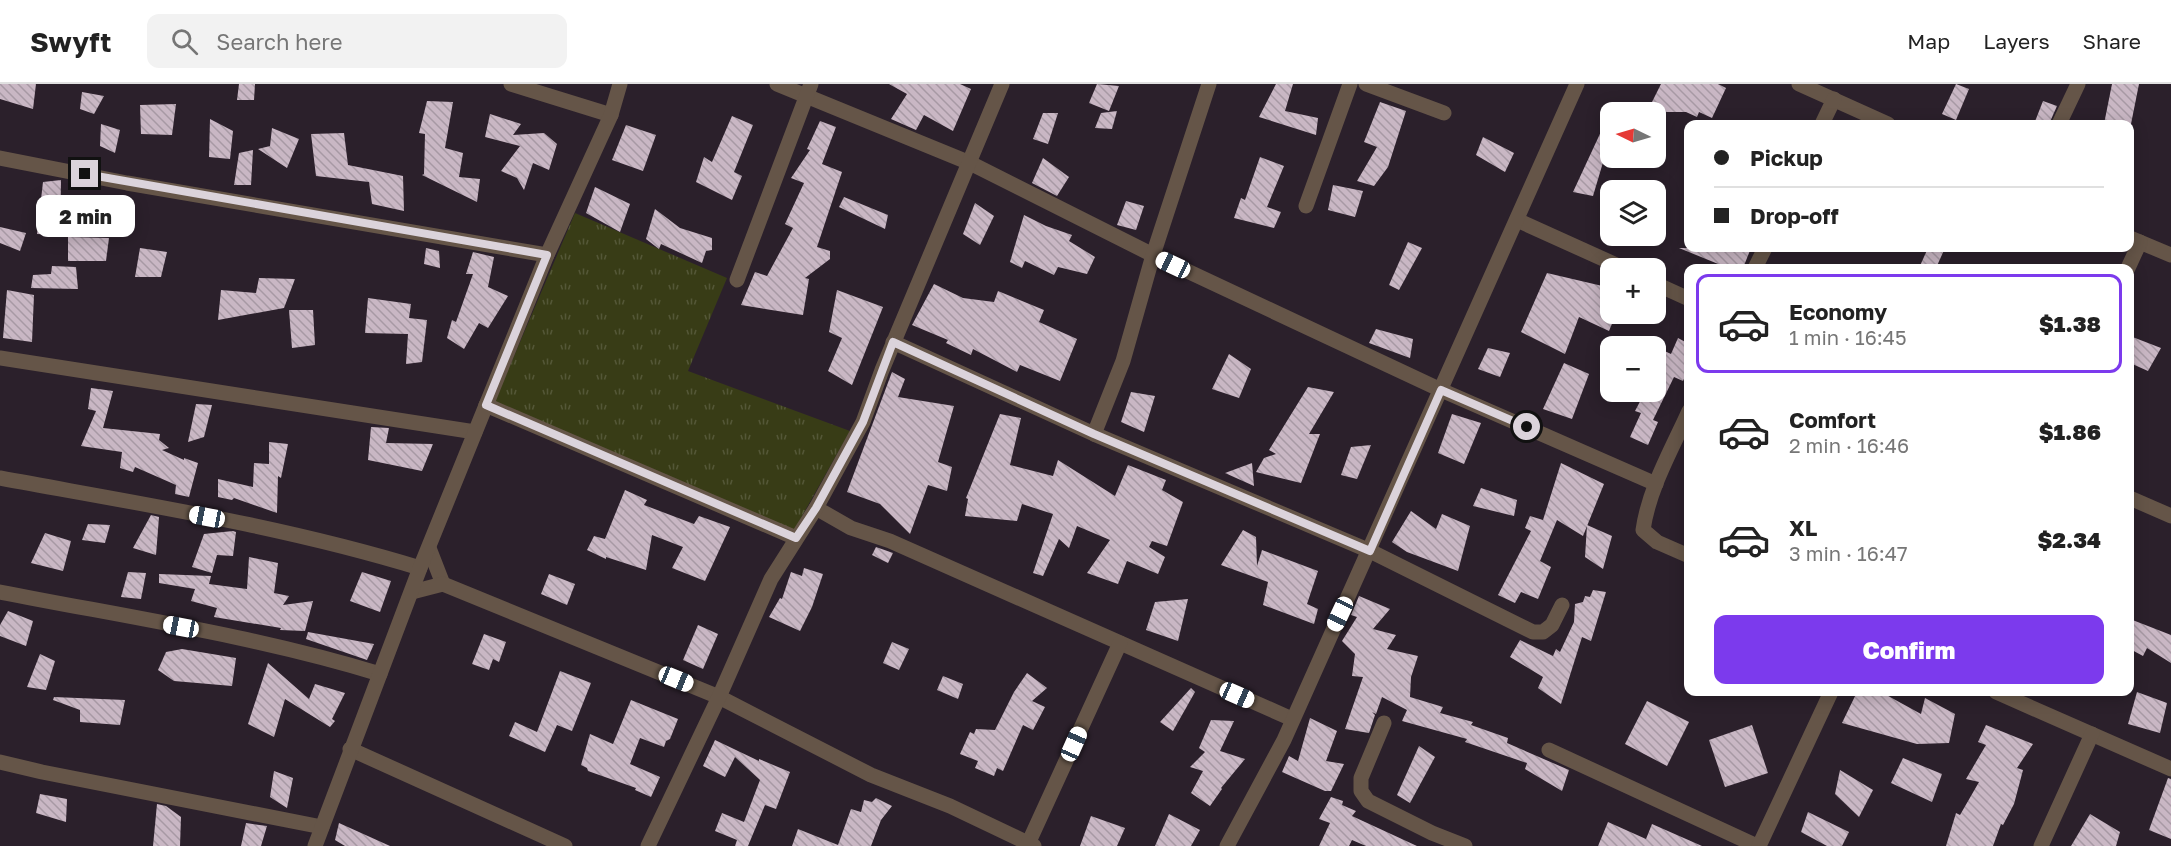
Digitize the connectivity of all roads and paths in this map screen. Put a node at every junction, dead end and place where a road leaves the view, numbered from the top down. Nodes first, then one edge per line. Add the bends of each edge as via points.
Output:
1 (511, 84) edge
2 (620, 84) edge
3 (777, 84) edge
4 (1002, 84) edge
5 (1209, 84) edge
6 (1350, 84) edge
7 (1366, 84) edge
8 (1577, 84) edge
9 (1799, 84) edge
10 (2078, 84) edge
11 (809, 90) edge
12 (1834, 99) junction
13 (1444, 113) dead end
14 (611, 115) junction
15 (1824, 120) edge
16 (1879, 120) edge
17 (2061, 120) edge
18 (0, 158) edge
19 (970, 164) junction
20 (1306, 206) dead end
21 (1517, 220) junction
22 (2135, 240) edge
23 (547, 255) junction
24 (1153, 255) junction
25 (2171, 255) edge
26 (1601, 258) edge
27 (737, 280) dead end
28 (1666, 289) edge
29 (1684, 297) edge
30 (893, 342) junction
31 (0, 358) edge
32 (1441, 390) junction
33 (486, 405) junction
34 (1684, 422) edge
35 (475, 432) junction
36 (1094, 434) junction
37 (0, 478) edge
38 (1656, 484) junction
39 (2134, 500) edge
40 (816, 508) junction
41 (2171, 516) edge
42 (796, 538) junction
43 (429, 548) junction
44 (1370, 551) junction
45 (1684, 554) edge
46 (420, 568) junction
47 (443, 584) junction
48 (0, 592) edge
49 (411, 592) junction
50 (1562, 605) dead end
51 (1120, 644) junction
52 (380, 674) junction
53 (1829, 696) edge
54 (2005, 696) edge
55 (719, 697) junction
56 (1292, 719) junction
57 (1384, 723) dead end
58 (2092, 734) junction
59 (350, 749) junction
60 (1549, 750) dead end
61 (0, 762) edge
62 (2171, 769) edge
63 (322, 827) junction
64 (1429, 839) edge
65 (1030, 845) edge
66 (315, 846) edge
67 (565, 846) edge
68 (648, 846) edge
69 (1227, 846) edge
70 (1465, 846) edge
71 (1758, 846) edge
72 (2040, 846) edge

1 - 14 street
2 - 14 street
3 - 11 street
4 - 19 street
5 - 24 street
6 - 20 street
7 - 13 street
8 - 21 street
9 - 12 street
10 - 17 street
11 - 19 street
11 - 27 street
12 - 15 street
12 - 16 street
14 - 23 street
18 - 23 street
19 - 24 street
19 - 30 street
21 - 26 street
21 - 32 street
22 - 25 street
23 - 33 street
24 - 32 street
24 - 36 street via 1123,360
28 - 29 street
30 - 36 street
30 - 40 street via 863,422
31 - 35 street
32 - 38 street
32 - 44 street
33 - 35 street
33 - 42 street
34 - 38 street
35 - 43 street
36 - 44 street
37 - 46 street via 299,535
38 - 45 street via 1643,530 1657,542
39 - 41 street
40 - 42 street
40 - 51 street via 850,528 890,541
42 - 55 street via 771,579
43 - 46 street
43 - 47 street
44 - 50 street via 1533,632 1543,632 1552,625
44 - 56 street
46 - 49 street
47 - 49 street
47 - 55 street
48 - 52 street via 249,641
49 - 52 street
51 - 56 street
51 - 65 street
52 - 59 street
53 - 71 street
54 - 58 street
55 - 65 street via 872,775 950,806
55 - 68 street
56 - 69 street
57 - 64 street via 1361,778 1361,791 1368,801
58 - 62 street
58 - 72 street
59 - 63 street
59 - 67 street
60 - 71 street
61 - 63 street
63 - 66 street
64 - 70 street

